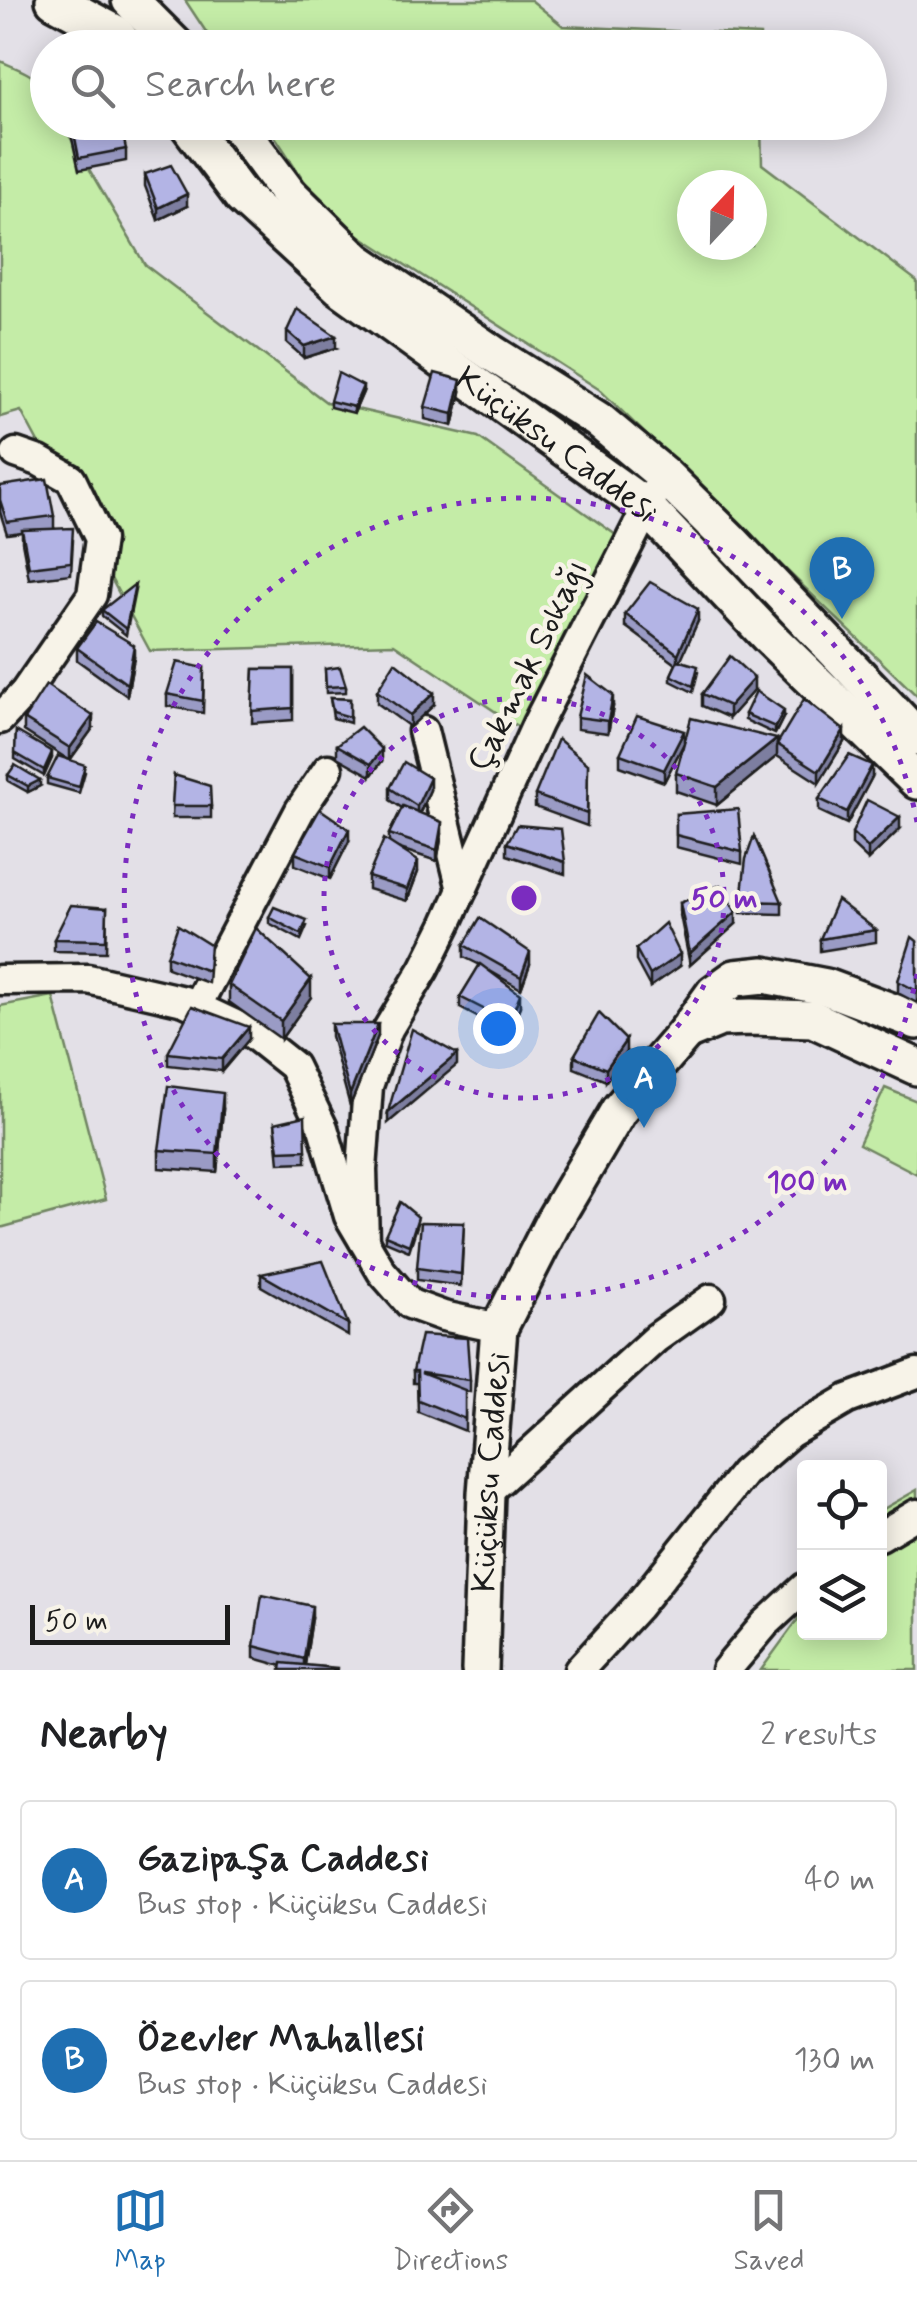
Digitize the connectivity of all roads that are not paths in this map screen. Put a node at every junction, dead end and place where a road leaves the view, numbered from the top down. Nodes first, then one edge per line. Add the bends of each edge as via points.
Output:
1 (54, 0) edge
2 (130, 0) edge
3 (109, 30) edge
4 (160, 30) edge
5 (199, 140) edge
6 (248, 140) edge
7 (16, 453) dead end
8 (664, 476) junction
9 (646, 507) junction
10 (0, 719) edge
11 (423, 730) dead end
12 (917, 737) edge
13 (328, 769) dead end
14 (917, 780) edge
15 (462, 890) junction
16 (0, 980) edge
17 (196, 1007) junction
18 (917, 1020) edge
19 (686, 1032) junction
20 (917, 1067) edge
21 (364, 1241) junction
22 (711, 1299) dead end
23 (499, 1328) junction
24 (917, 1373) edge
25 (486, 1493) junction
26 (917, 1514) edge
27 (887, 1532) edge
28 (797, 1594) edge
29 (480, 1670) edge
30 (579, 1670) edge
31 (726, 1670) edge

1 - 3 main road
2 - 4 main road
5 - 9 main road, Küçüksu Caddesi via 242,197 340,287
6 - 8 main road, Küçüksu Caddesi via 288,193 356,260 598,420
7 - 10 street via 71,479 100,539 92,596
8 - 9 street, Çakmak Sokağı
8 - 12 main road, Küçüksu Caddesi
9 - 14 main road, Küçüksu Caddesi
9 - 15 street, Çakmak Sokağı
11 - 15 street, Çakmak Sokağı
13 - 17 street
15 - 21 street, Çakmak Sokağı via 388,1029 368,1086
16 - 17 street via 88,979
17 - 21 street via 250,1032 294,1066
18 - 19 main road, Küçüksu Caddesi via 826,987 764,975 734,978 714,992
19 - 20 main road via 720,1018 813,1019
19 - 23 main road, Küçüksu Caddesi via 619,1110
21 - 23 street via 410,1304
22 - 25 street via 656,1338
23 - 25 main road, Küçüksu Caddesi
24 - 30 street via 848,1399 790,1433 744,1472
25 - 29 main road, Küçüksu Caddesi
26 - 27 street
28 - 31 street

